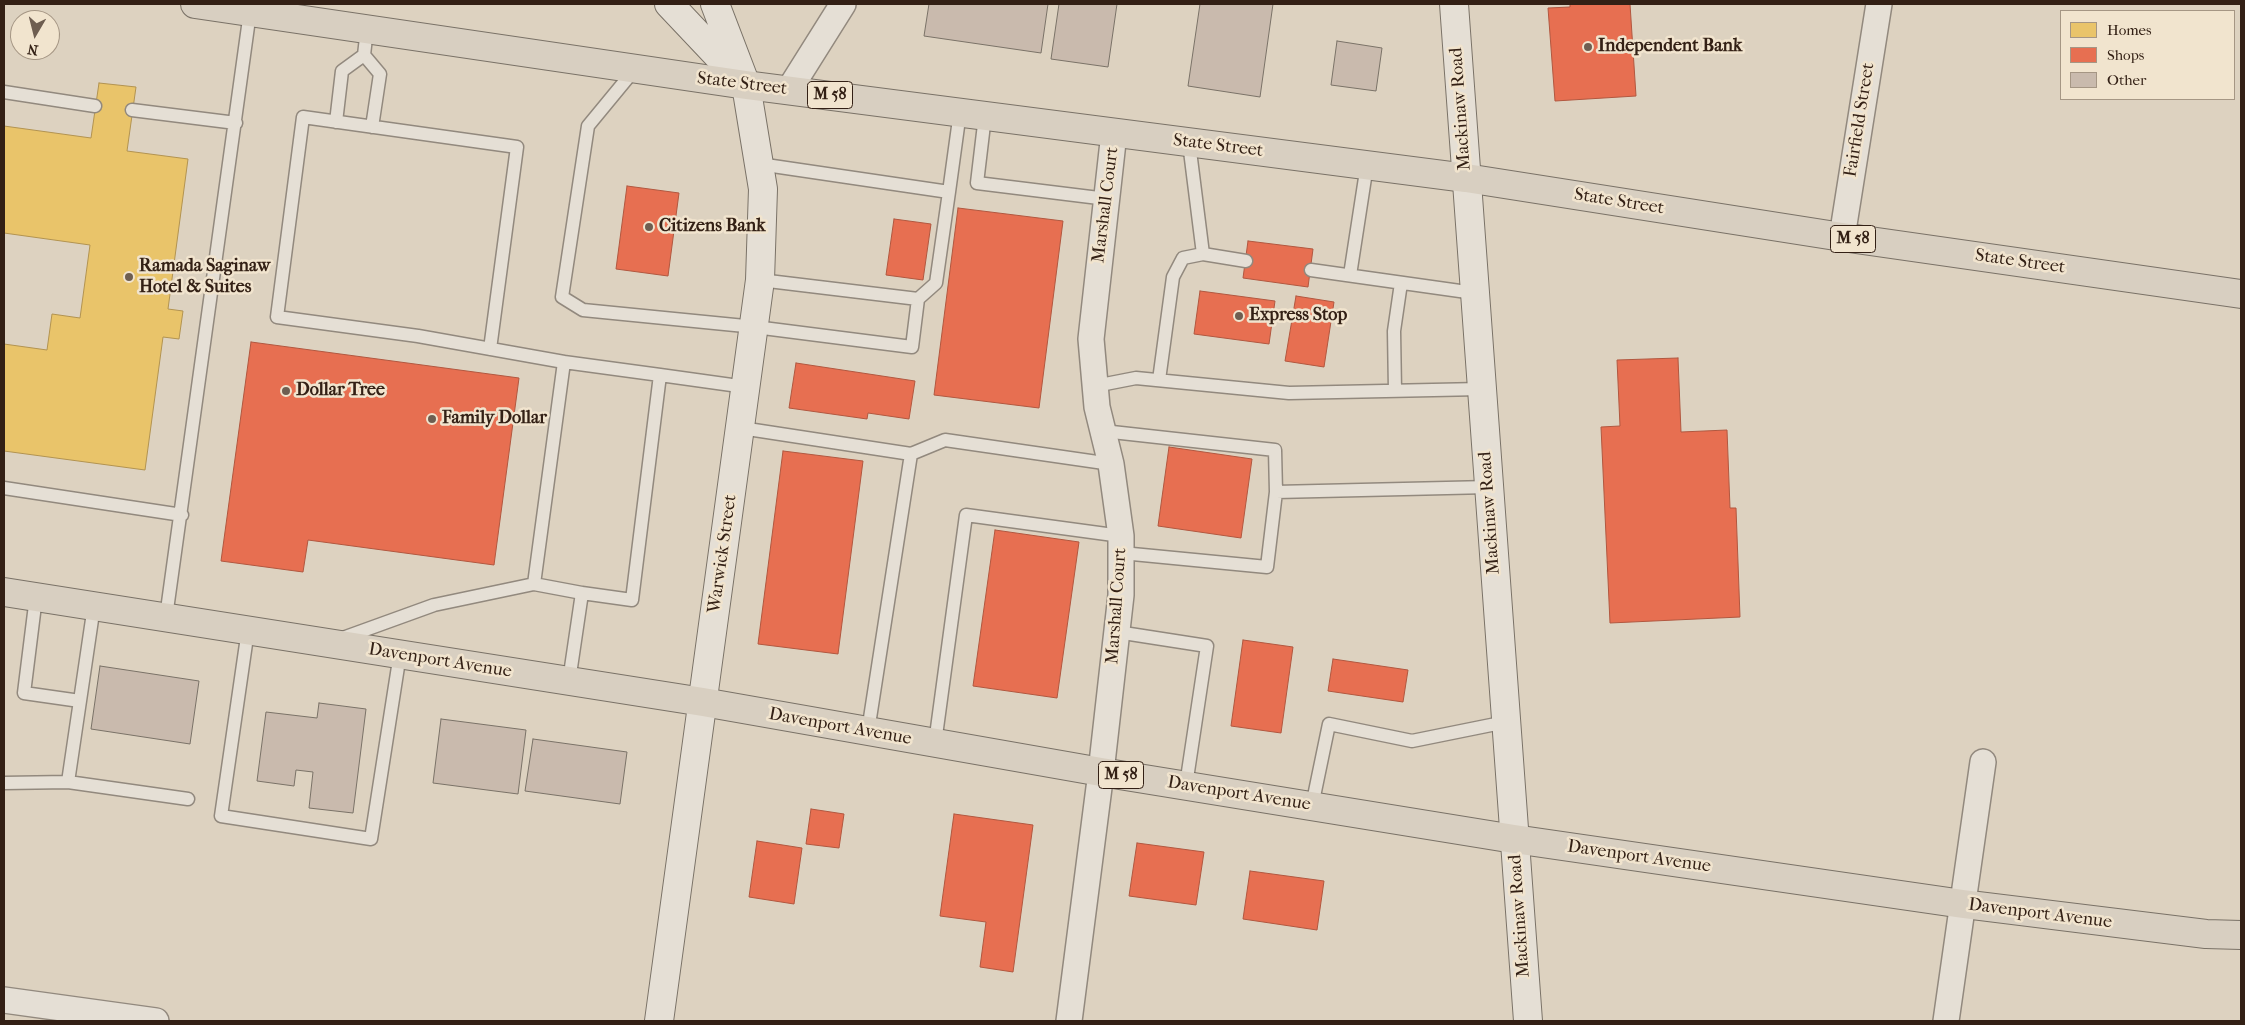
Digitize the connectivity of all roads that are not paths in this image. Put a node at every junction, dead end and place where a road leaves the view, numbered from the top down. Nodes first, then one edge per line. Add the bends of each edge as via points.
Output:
1 (195, 4) edge
2 (669, 4) edge
3 (714, 4) edge
4 (843, 4) edge
5 (1454, 4) edge
6 (1879, 4) edge
7 (250, 12) junction
8 (366, 42) junction
9 (635, 69) junction
10 (746, 86) junction
11 (789, 90) junction
12 (4, 92) edge
13 (95, 106) dead end
14 (132, 110) dead end
15 (973, 114) junction
16 (336, 122) junction
17 (236, 123) junction
18 (372, 126) junction
19 (1114, 133) junction
20 (1190, 143) junction
21 (759, 164) junction
22 (1367, 165) junction
23 (1466, 178) junction
24 (949, 192) junction
25 (1107, 199) junction
26 (1842, 237) junction
27 (1203, 254) junction
28 (1246, 261) dead end
29 (1311, 270) dead end
30 (1350, 275) junction
31 (760, 280) junction
32 (1401, 282) junction
33 (1474, 293) junction
34 (2241, 294) edge
35 (918, 299) junction
36 (754, 327) junction
37 (490, 348) junction
38 (564, 362) junction
39 (660, 375) junction
40 (1158, 380) junction
41 (1095, 386) junction
42 (746, 387) junction
43 (1482, 389) junction
44 (1395, 391) junction
45 (741, 428) junction
46 (1103, 431) junction
47 (911, 454) junction
48 (1111, 464) junction
49 (1489, 487) junction
50 (4, 488) edge
51 (1276, 492) junction
52 (182, 515) junction
53 (1122, 545) junction
54 (534, 584) junction
55 (4, 592) edge
56 (582, 593) junction
57 (36, 597) junction
58 (94, 606) junction
59 (166, 617) junction
60 (248, 630) junction
61 (1117, 632) junction
62 (328, 643) junction
63 (400, 654) junction
64 (568, 681) junction
65 (80, 701) junction
66 (703, 702) junction
67 (1506, 722) junction
68 (868, 731) junction
69 (934, 743) junction
70 (1983, 762) dead end
71 (1101, 772) junction
72 (68, 782) junction
73 (4, 783) edge
74 (1186, 785) junction
75 (188, 799) dead end
76 (1312, 806) junction
77 (1514, 839) junction
78 (1963, 904) junction
79 (2241, 935) edge
80 (4, 1000) edge
81 (156, 1021) edge
82 (659, 1021) edge
83 (1069, 1021) edge
84 (1528, 1021) edge
85 (1946, 1021) edge

1 - 7 main road, State Street / M 58
2 - 10 street
3 - 10 street, Warwick Street
4 - 11 street
5 - 23 street, Mackinaw Road
6 - 26 street, Fairfield Street
7 - 8 main road, State Street / M 58
7 - 17 lane
8 - 9 main road, State Street / M 58
8 - 16 lane via 342,70
8 - 18 lane via 380,74
9 - 10 main road, State Street / M 58
9 - 36 lane via 588,126 562,297 583,310
10 - 11 main road, State Street / M 58
10 - 21 street, Warwick Street
11 - 15 main road, State Street / M 58
12 - 13 lane
14 - 17 lane
15 - 19 main road, State Street / M 58
15 - 24 lane
15 - 25 lane via 977,183
16 - 18 lane
16 - 37 lane via 303,117 277,317
17 - 52 lane
18 - 37 lane via 517,147
19 - 20 main road, State Street / M 58
19 - 25 street, Marshall Court
20 - 22 main road, State Street / M 58
20 - 27 lane
21 - 24 lane
21 - 31 street, Warwick Street via 763,189
22 - 23 main road, State Street / M 58
22 - 30 lane
23 - 26 main road, State Street / M 58
23 - 33 street, Mackinaw Road
24 - 35 lane via 936,283
25 - 41 street, Marshall Court via 1091,339
26 - 34 main road, State Street / M 58
27 - 28 lane
27 - 40 lane via 1183,258 1173,277
29 - 30 lane
30 - 32 lane
31 - 35 lane
31 - 36 street, Warwick Street
32 - 33 lane
32 - 44 lane via 1394,332
33 - 43 street, Mackinaw Road
35 - 36 lane via 912,347
36 - 42 street, Warwick Street
37 - 38 lane
38 - 39 lane
38 - 54 lane
39 - 42 lane
39 - 56 lane via 632,600
40 - 41 lane via 1136,378
40 - 44 lane via 1289,392
41 - 46 street, Marshall Court
42 - 45 street, Warwick Street
43 - 44 lane
43 - 49 street, Mackinaw Road
45 - 47 lane
45 - 66 street, Warwick Street
46 - 48 street, Marshall Court
46 - 51 lane via 1275,450
47 - 48 lane via 945,440
47 - 68 lane
48 - 53 street, Marshall Court
49 - 51 lane
49 - 67 street, Mackinaw Road
50 - 52 lane
51 - 53 lane via 1267,567
52 - 59 lane
53 - 61 street, Marshall Court
53 - 69 lane via 966,515
54 - 56 lane
54 - 62 lane via 434,605
55 - 57 main road, Davenport Avenue / M 58
56 - 64 lane
57 - 58 main road, Davenport Avenue / M 58
57 - 65 lane via 24,693
58 - 59 main road, Davenport Avenue / M 58
58 - 65 lane
59 - 60 main road, Davenport Avenue / M 58
60 - 62 main road, Davenport Avenue / M 58
60 - 63 lane via 221,816 230,818 371,839
61 - 71 street, Marshall Court
61 - 74 lane via 1207,646
62 - 63 main road, Davenport Avenue / M 58
63 - 64 main road, Davenport Avenue / M 58
64 - 66 main road, Davenport Avenue / M 58
65 - 72 lane
66 - 68 main road, Davenport Avenue / M 58
66 - 82 street, Warwick Street
67 - 76 lane via 1412,741 1329,724
67 - 77 street, Mackinaw Road
68 - 69 main road, Davenport Avenue / M 58
69 - 71 main road, Davenport Avenue / M 58
70 - 78 street
71 - 74 main road, Davenport Avenue / M 58
71 - 83 street, Marshall Court
72 - 73 lane
72 - 75 lane
74 - 76 main road, Davenport Avenue / M 58
76 - 77 main road, Davenport Avenue / M 58
77 - 78 main road, Davenport Avenue / M 58
77 - 84 street, Mackinaw Road
78 - 79 main road, Davenport Avenue / M 58 via 2206,934
78 - 85 street
80 - 81 street

